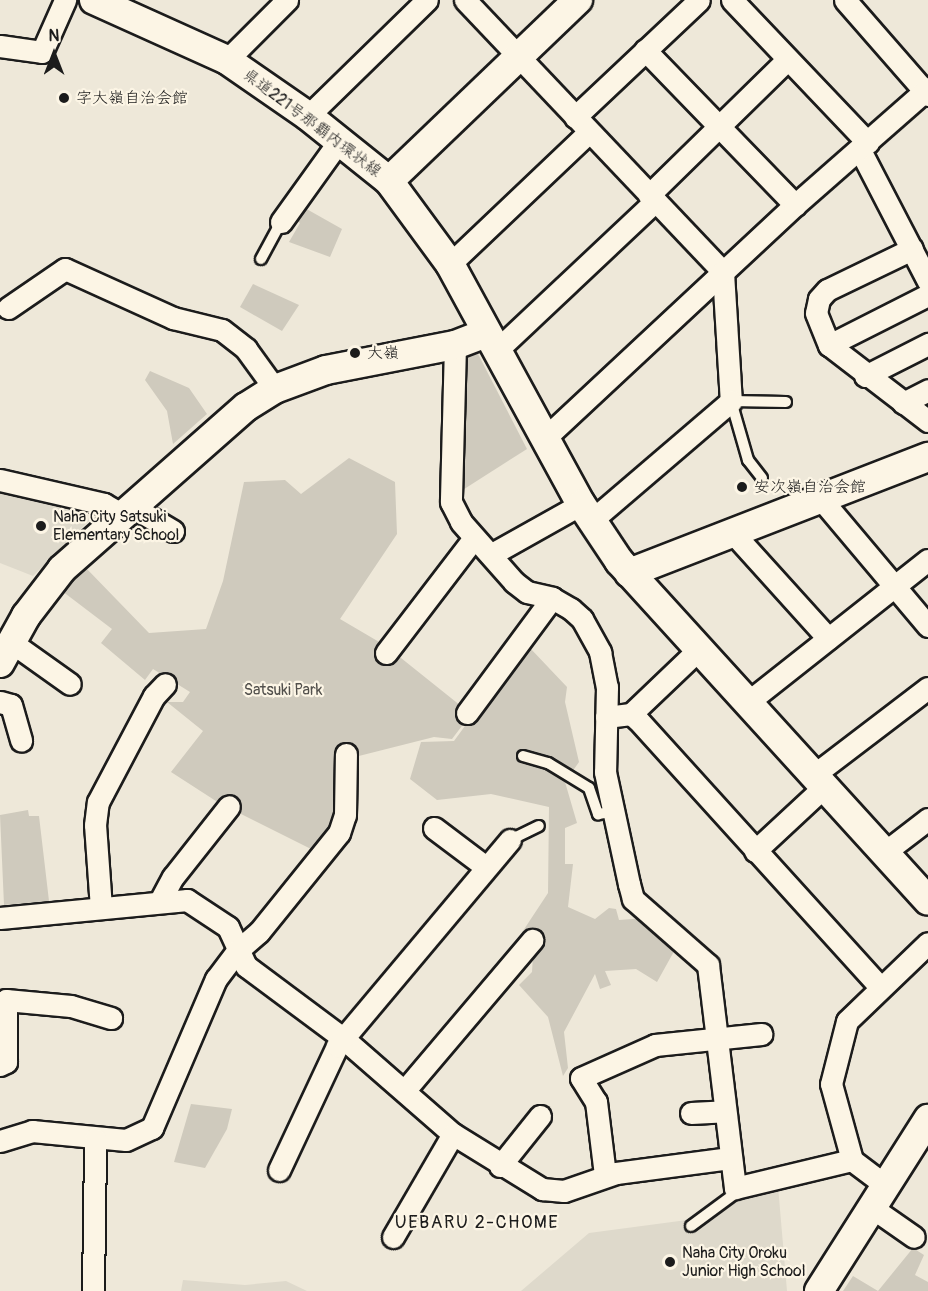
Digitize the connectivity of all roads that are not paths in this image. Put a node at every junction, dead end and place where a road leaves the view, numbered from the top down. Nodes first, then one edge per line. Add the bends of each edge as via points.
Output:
1 (65, 0) edge
2 (287, 0) edge
3 (427, 0) edge
4 (465, 0) edge
5 (578, 0) edge
6 (699, 0) edge
7 (732, 0) edge
8 (845, 0) edge
9 (108, 3) edge
10 (0, 46) edge
11 (645, 50) junction
12 (519, 58) junction
13 (788, 59) junction
14 (226, 60) junction
15 (927, 92) edge
16 (308, 116) junction
17 (582, 125) junction
18 (718, 126) junction
19 (340, 140) junction
20 (864, 146) junction
21 (389, 181) junction
22 (652, 198) junction
23 (795, 205) junction
24 (281, 222) joint
25 (912, 249) junction
26 (261, 259) dead end
27 (450, 264) junction
28 (723, 272) junction
29 (928, 281) edge
30 (928, 295) edge
31 (8, 308) dead end
32 (491, 342) junction
33 (928, 344) edge
34 (455, 345) junction
35 (829, 345) junction
36 (865, 376) junction
37 (275, 389) junction
38 (928, 390) edge
39 (731, 401) junction
40 (786, 402) dead end
41 (903, 403) junction
42 (928, 421) edge
43 (545, 438) junction
44 (928, 457) edge
45 (762, 478) dead end
46 (0, 480) edge
47 (821, 499) junction
48 (126, 510) junction
49 (586, 513) junction
50 (174, 531) dead end
51 (733, 533) junction
52 (474, 538) junction
53 (492, 555) junction
54 (928, 560) edge
55 (629, 573) junction
56 (894, 586) junction
57 (552, 598) junction
58 (928, 626) edge
59 (828, 638) junction
60 (699, 649) junction
61 (6, 653) edge
62 (386, 653) dead end
63 (70, 684) dead end
64 (165, 684) dead end
65 (928, 688) edge
66 (0, 702) edge
67 (748, 702) junction
68 (467, 713) dead end
69 (631, 714) junction
70 (606, 717) junction
71 (21, 741) dead end
72 (346, 754) dead end
73 (523, 756) dead end
74 (820, 780) junction
75 (229, 806) dead end
76 (613, 812) junction
77 (928, 819) edge
78 (539, 826) dead end
79 (434, 828) dead end
80 (510, 840) joint
81 (755, 850) junction
82 (885, 852) junction
83 (486, 867) junction
84 (928, 900) edge
85 (160, 901) junction
86 (100, 908) junction
87 (0, 918) edge
88 (532, 940) dead end
89 (928, 943) edge
90 (237, 951) junction
91 (880, 987) junction
92 (111, 1018) dead end
93 (761, 1034) dead end
94 (344, 1039) junction
95 (717, 1040) junction
96 (0, 1065) edge
97 (405, 1090) junction
98 (725, 1111) junction
99 (691, 1113) dead end
100 (540, 1116) dead end
101 (928, 1119) edge
102 (453, 1134) junction
103 (95, 1138) junction
104 (0, 1141) edge
105 (919, 1149) edge
106 (730, 1158) junction
107 (852, 1160) junction
108 (500, 1166) junction
109 (279, 1170) dead end
110 (605, 1175) junction
111 (746, 1186) junction
112 (878, 1196) junction
113 (692, 1226) dead end
114 (393, 1237) dead end
115 (914, 1237) dead end
116 (93, 1291) edge
117 (819, 1291) edge

1 - 10 street via 42,52
2 - 14 street
3 - 16 street
4 - 12 street
5 - 12 street, 県道221号那覇内環状線
6 - 11 street
7 - 13 street
8 - 15 street
9 - 14 street, 県道221号那覇内環状線
11 - 17 street
11 - 18 street
12 - 17 street
12 - 21 street, 県道221号那覇内環状線
13 - 18 street
13 - 20 street
14 - 16 street, 県道221号那覇内環状線
15 - 20 street
16 - 19 street, 県道221号那覇内環状線
17 - 22 street
17 - 27 street
18 - 22 street
18 - 23 street
19 - 21 street, 県道221号那覇内環状線
19 - 24 street
20 - 23 street
20 - 25 street
21 - 27 street
22 - 28 street
22 - 32 street
23 - 28 street
24 - 26 lane
25 - 29 street
25 - 35 street via 821,295 816,313
27 - 32 street
28 - 39 street
28 - 43 street
30 - 35 street
31 - 37 street via 65,269 174,318 222,330 246,349
32 - 34 street
32 - 43 street
33 - 36 street
34 - 37 street via 326,370
34 - 52 street via 451,502
35 - 36 street
36 - 41 street
37 - 48 street via 219,428
38 - 41 street
39 - 40 lane
39 - 45 lane via 748,460
39 - 49 street
41 - 42 street
43 - 49 street
44 - 47 street
46 - 48 street
47 - 51 street
47 - 56 street
48 - 50 street
48 - 61 street via 62,569
49 - 53 street
49 - 55 street
51 - 55 street
51 - 59 street
52 - 53 street
52 - 62 street
53 - 57 street via 527,592
54 - 56 street
55 - 60 street
56 - 58 street
56 - 59 street
57 - 68 street
57 - 70 street via 582,619 594,637 605,667
59 - 67 street
60 - 67 street
60 - 69 street
61 - 63 street
64 - 86 street via 153,696 98,802 95,825
65 - 74 street
66 - 71 street via 11,705
67 - 74 street
69 - 70 street
69 - 81 street
70 - 76 street via 603,750
72 - 90 street via 345,815 339,833 259,932
73 - 76 lane via 548,763 589,788 598,814
74 - 81 street
74 - 82 street
75 - 85 street
76 - 95 street via 633,899 708,965
77 - 82 street
78 - 80 lane
79 - 83 street
80 - 83 street
81 - 91 street
82 - 84 street
83 - 94 street
85 - 86 street
85 - 90 street via 187,900 228,927
86 - 87 street
88 - 97 street
89 - 91 street
90 - 94 street via 246,966
90 - 103 street via 212,986 152,1128 126,1140
91 - 107 street via 847,1021 831,1084
92 - 96 street via 71,1006 6,1000 6,1062
93 - 95 street
94 - 97 street
94 - 109 street
95 - 98 street
95 - 110 street via 638,1050 581,1078 596,1102
97 - 102 street
98 - 99 street
98 - 106 street
100 - 108 street
101 - 105 street
102 - 108 street
102 - 114 street
103 - 104 street via 32,1131
103 - 116 street
105 - 112 street
106 - 110 street
106 - 111 street via 735,1188
107 - 111 street
107 - 112 street
108 - 110 street via 542,1189 564,1191
111 - 113 lane
112 - 115 street
112 - 117 street

